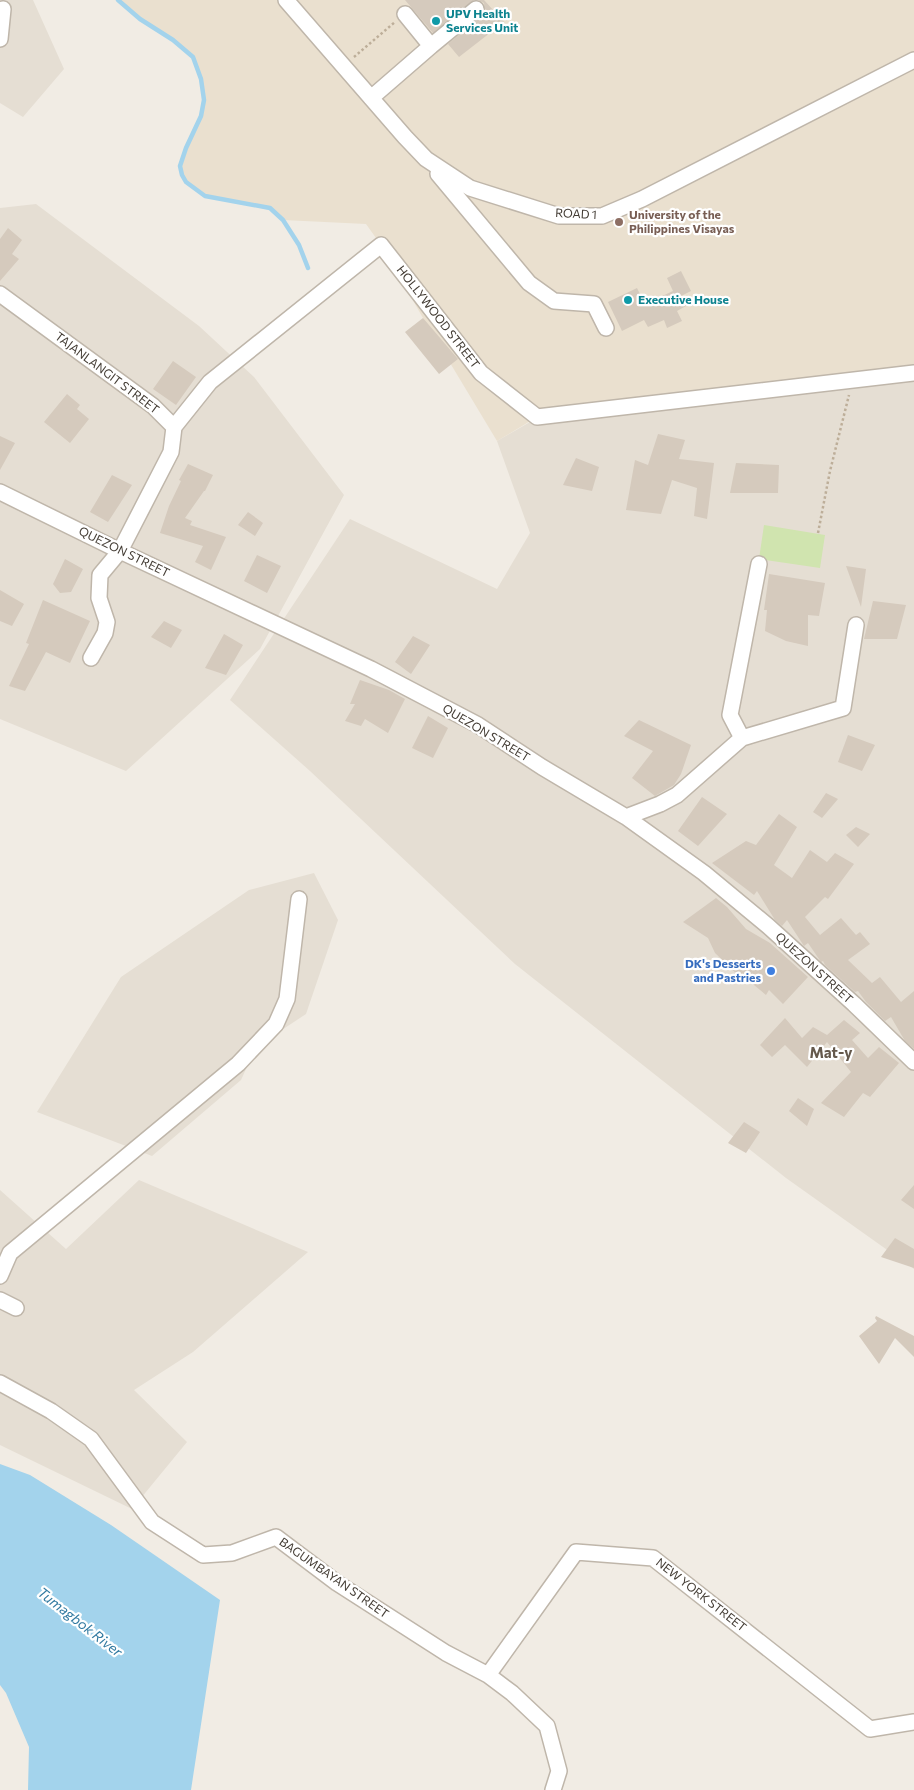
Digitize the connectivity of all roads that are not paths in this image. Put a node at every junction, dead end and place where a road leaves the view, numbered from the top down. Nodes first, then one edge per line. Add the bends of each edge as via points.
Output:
1 (286, 0) edge
2 (3, 9) dead end
3 (476, 9) dead end
4 (405, 14) road end
5 (0, 39) edge
6 (431, 46) junction
7 (914, 60) edge
8 (371, 98) junction
9 (426, 159) junction
10 (0, 294) edge
11 (606, 328) dead end
12 (914, 373) edge
13 (174, 427) junction
14 (0, 492) edge
15 (120, 551) junction
16 (759, 564) dead end
17 (856, 625) dead end
18 (91, 658) dead end
19 (742, 738) junction
20 (626, 817) junction
21 (300, 899) dead end
22 (914, 1062) edge
23 (0, 1276) edge
24 (0, 1300) edge
25 (16, 1308) dead end
26 (0, 1383) edge
27 (488, 1675) junction
28 (914, 1722) edge
29 (553, 1790) edge

1 - 8 street, ROAD 1
2 - 5 street
3 - 6 street
4 - 6 street
6 - 8 street
7 - 9 street, ROAD 1 via 602,216 559,216 498,198 470,188
8 - 9 street, ROAD 1
9 - 11 street via 529,283 554,301 594,304
10 - 13 street, TAJANLANGIT STREET via 153,406
12 - 13 street, HOLLYWOOD STREET via 537,417 481,373 381,245 210,382
13 - 15 street via 171,452
14 - 15 street, QUEZON STREET
15 - 18 street via 100,575 99,598 107,622 105,633
15 - 20 street, QUEZON STREET via 371,669 478,725
16 - 19 street via 730,716
17 - 19 street via 843,708
19 - 20 street via 677,795
20 - 22 street, QUEZON STREET via 704,873 768,926
21 - 23 street via 287,998 276,1024 238,1064 10,1253
24 - 25 street
26 - 27 street, BAGUMBAYAN STREET via 51,1411 91,1439 152,1522 203,1555 232,1553 276,1537 338,1583 438,1648
27 - 28 street, NEW YORK STREET via 576,1552 654,1558 870,1729
27 - 29 street, BAGUMBAYAN STREET via 547,1726 559,1772

